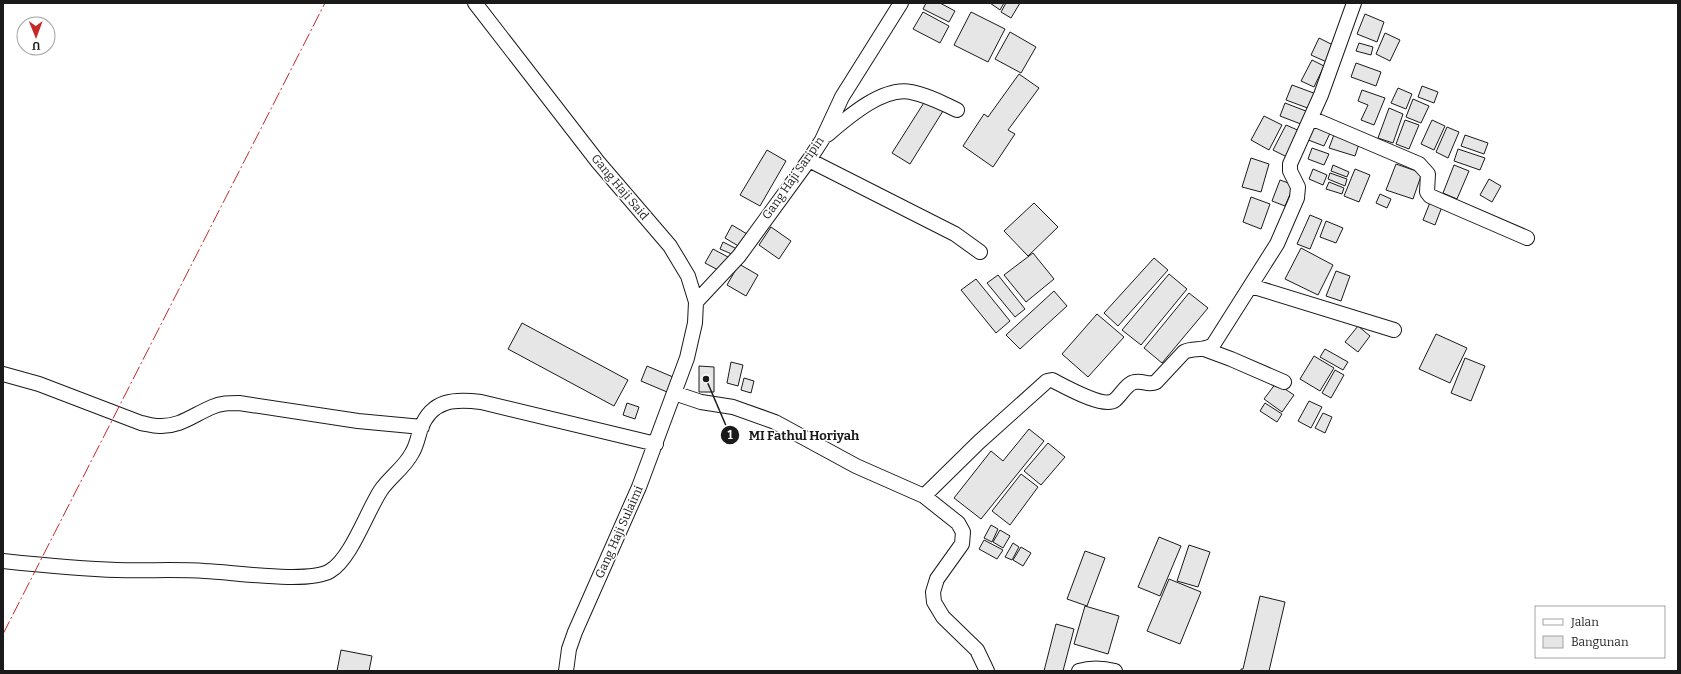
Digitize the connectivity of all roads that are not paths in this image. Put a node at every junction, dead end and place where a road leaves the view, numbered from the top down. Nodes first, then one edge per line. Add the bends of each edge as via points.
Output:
1 (475, 3) edge
2 (901, 3) edge
3 (1354, 3) edge
4 (957, 110) dead end
5 (1311, 118) junction
6 (822, 140) junction
7 (809, 160) junction
8 (1528, 238) dead end
9 (980, 252) dead end
10 (1251, 286) junction
11 (696, 302) junction
12 (1394, 330) dead end
13 (1204, 350) junction
14 (3, 374) edge
15 (1284, 382) dead end
16 (674, 393) junction
17 (422, 427) junction
18 (656, 444) junction
19 (924, 496) junction
20 (3, 561) edge
21 (566, 671) edge
22 (987, 671) edge
23 (1079, 671) edge
24 (1115, 671) edge

1 - 11 street, Gang Haji Said via 598,162 670,246 688,276
2 - 6 street, Gang Haji Saripin via 842,97
3 - 5 street
4 - 6 street via 910,91 884,95 842,122
5 - 8 street via 1419,164 1428,174 1427,192 1430,196
5 - 10 street via 1290,167 1298,188 1297,198 1277,244
6 - 7 street, Gang Haji Saripin
7 - 9 street via 955,234
7 - 11 street, Gang Haji Saripin via 738,256
10 - 12 street
10 - 13 street via 1217,340
11 - 16 street, Gang Haji Said via 688,358
13 - 15 street
13 - 19 street via 1184,352 1156,382 1130,384 1113,402 1107,403 1052,380 1047,381
14 - 17 street via 158,426 184,422 223,403 239,402 358,421
16 - 18 street, Gang Haji Sulaimi
16 - 19 street via 701,402 738,408 775,422 856,466
17 - 18 street via 429,413 441,404 466,400
17 - 20 street via 412,454 382,490 348,550 333,569 323,574 298,577 203,571 117,570
18 - 21 street, Gang Haji Sulaimi via 575,632 569,649
19 - 22 street via 958,523 963,532 962,544 937,579 933,592 934,602 943,617 976,650
23 - 24 street via 1099,668

